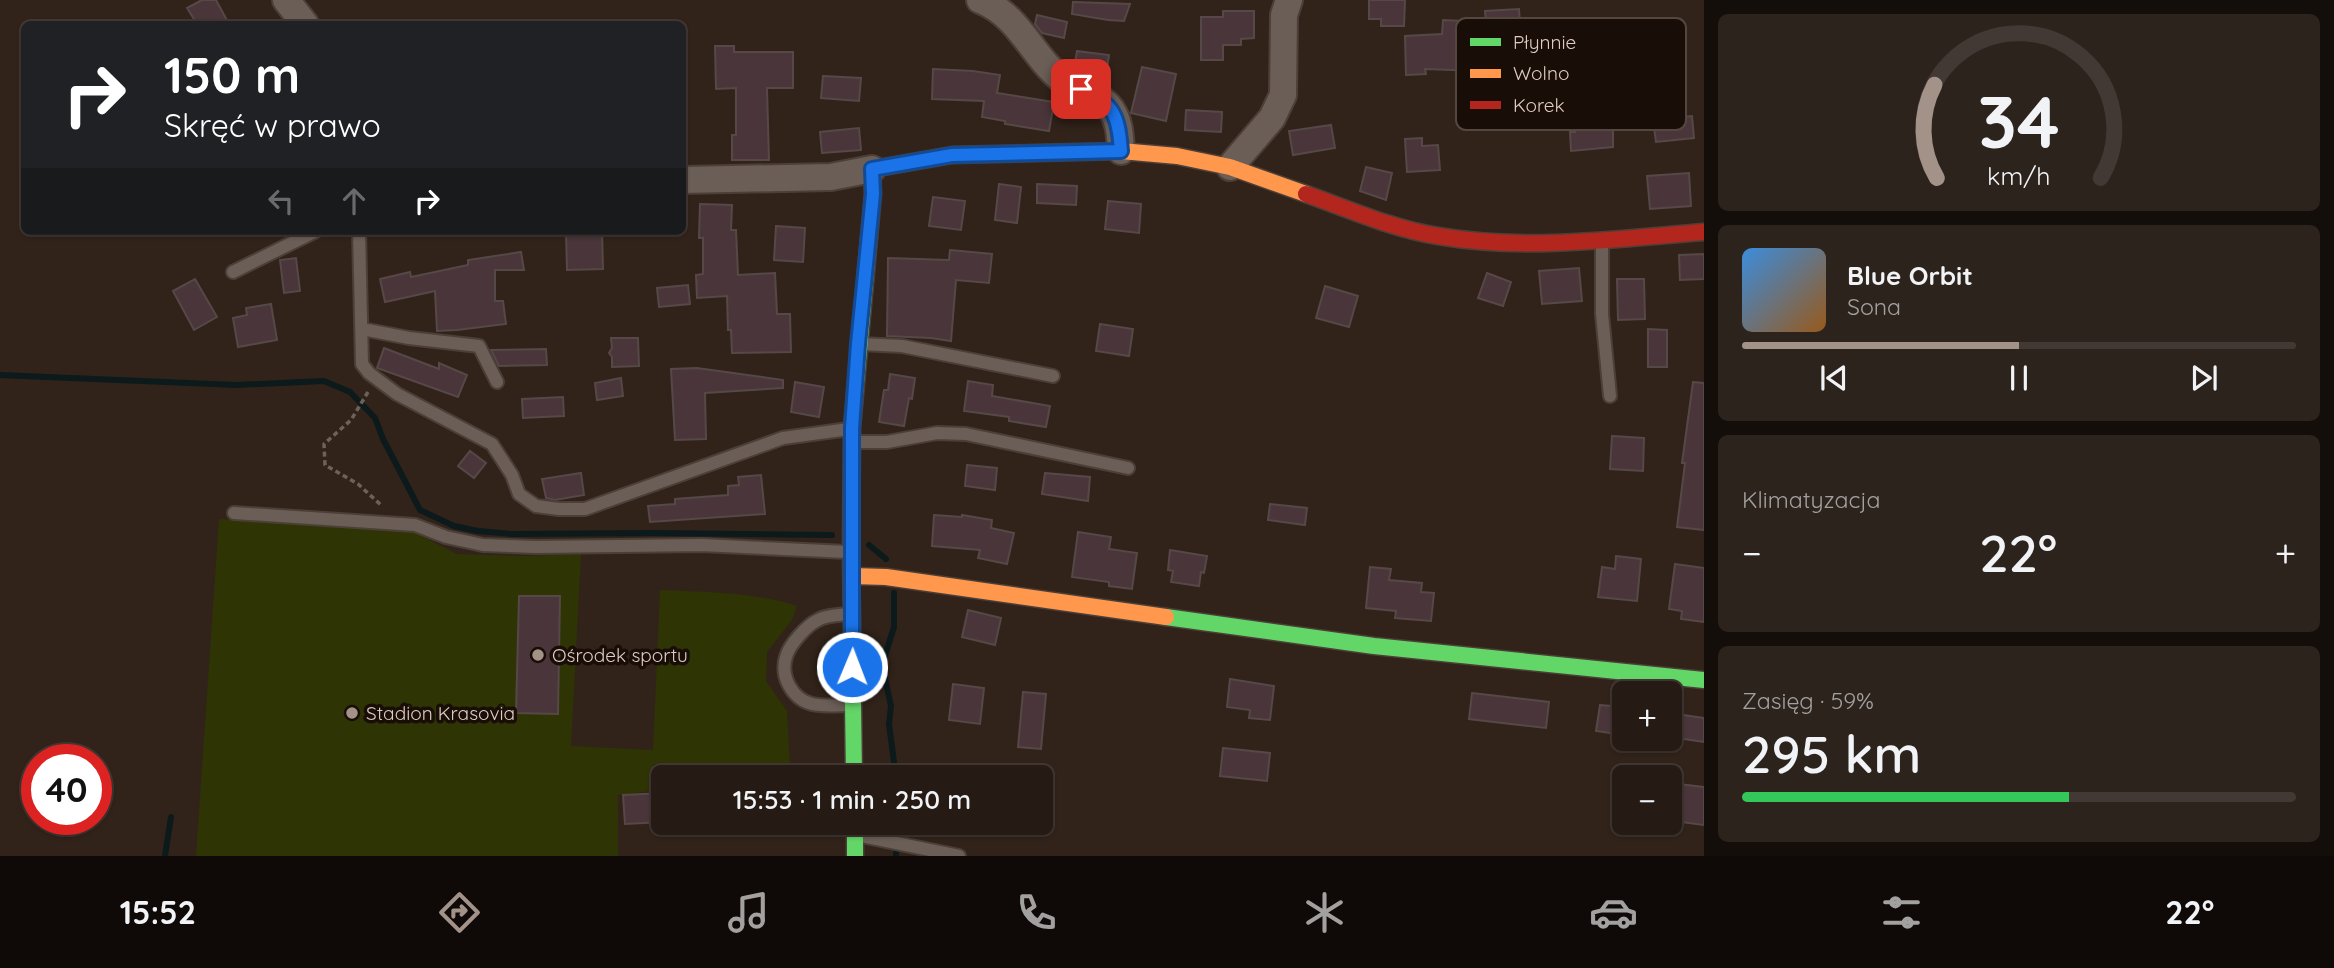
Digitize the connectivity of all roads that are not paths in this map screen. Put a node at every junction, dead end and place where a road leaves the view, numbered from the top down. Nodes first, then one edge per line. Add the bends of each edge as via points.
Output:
1 (286, 0) edge
2 (980, 0) edge
3 (1289, 0) edge
4 (303, 21) edge
5 (1121, 151) junction
6 (1230, 167) junction
7 (872, 169) junction
8 (686, 180) edge
9 (1704, 232) edge
10 (308, 235) edge
11 (359, 235) edge
12 (1602, 240) junction
13 (233, 272) dead end
14 (362, 329) junction
15 (858, 344) junction
16 (1053, 376) dead end
17 (497, 382) dead end
18 (1610, 396) dead end
19 (852, 435) junction
20 (1128, 468) dead end
21 (234, 513) dead end
22 (851, 552) junction
23 (852, 576) junction
24 (854, 613) junction
25 (1704, 680) edge
26 (853, 705) junction
27 (854, 765) edge
28 (855, 835) edge
29 (873, 835) edge
30 (855, 856) edge
31 (959, 856) edge

1 - 4 street
2 - 5 street via 995,6 1016,25 1065,82 1110,107 1118,122
3 - 6 street via 1284,15 1283,95 1272,118
5 - 6 street
5 - 7 street via 952,155
6 - 12 street via 1435,236 1489,243
7 - 8 street via 831,177
7 - 15 street
9 - 12 street
10 - 13 lane
11 - 14 lane
12 - 18 lane via 1602,314
14 - 17 lane via 479,346
14 - 19 lane via 362,364 397,394 492,444 519,494 536,506 585,509 783,438 829,430
15 - 16 lane via 902,346
15 - 19 street
19 - 20 lane via 887,442 937,433 966,434
19 - 22 street
21 - 22 lane via 415,525 483,545 702,545
22 - 23 street
23 - 24 street
23 - 25 street via 886,577 1374,646
24 - 26 street
24 - 26 lane via 819,619 804,629 786,656 785,676 790,688 808,703
26 - 27 street
28 - 30 street
29 - 31 lane

